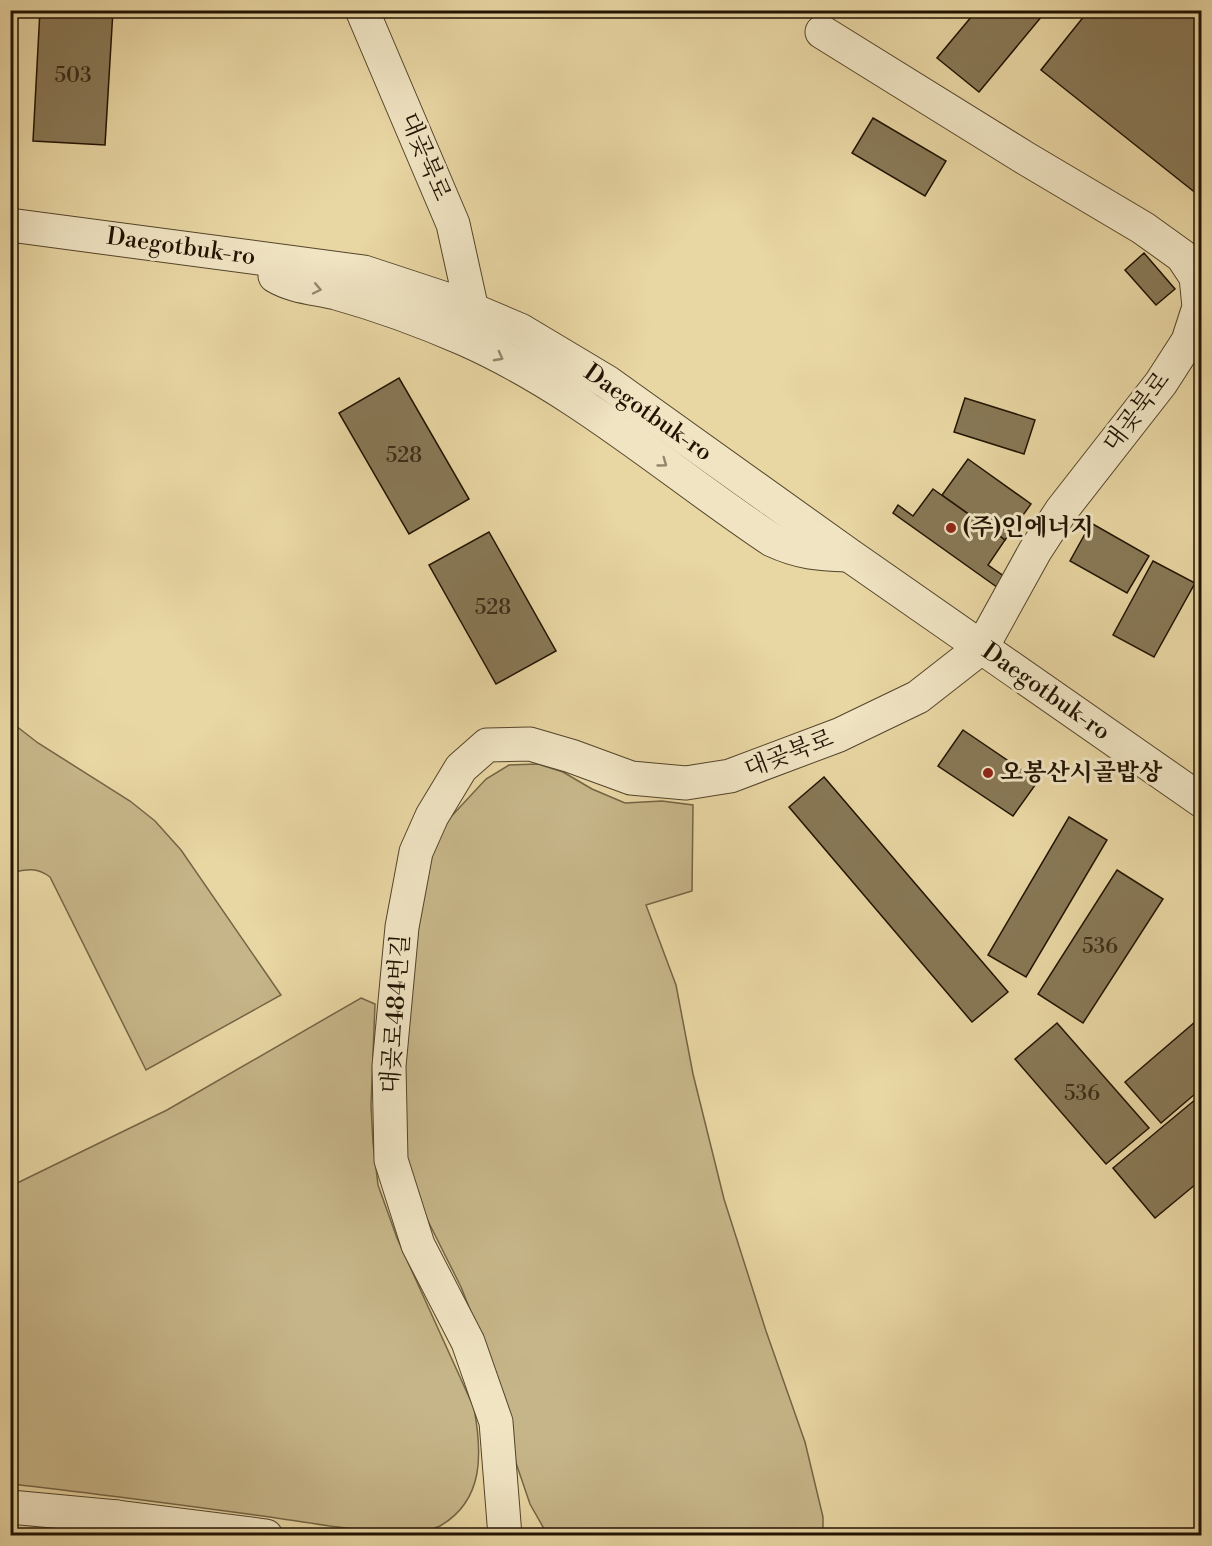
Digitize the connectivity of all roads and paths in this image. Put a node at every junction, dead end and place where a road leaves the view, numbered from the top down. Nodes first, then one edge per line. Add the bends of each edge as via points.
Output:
1 (362, 10) edge
2 (822, 32) dead end
3 (10, 225) edge
4 (246, 256) junction
5 (472, 309) junction
6 (849, 555) junction
7 (982, 647) junction
8 (730, 776) joint
9 (1202, 801) edge
10 (10, 1507) edge
11 (116, 1526) edge
12 (266, 1536) edge
13 (505, 1536) edge

1 - 5 street, 대곶북로 via 453,224
2 - 7 street, 대곶북로 via 1143,228 1182,256 1196,277 1199,307 1188,341 1161,383 1061,511
3 - 4 street, Daegotbuk-ro
4 - 5 street, Daegotbuk-ro via 364,272
4 -> 6 street via 278,279 380,307 465,339 552,386 772,540 814,554
5 - 6 street, Daegotbuk-ro via 520,330 607,382
6 - 7 street, Daegotbuk-ro
7 - 8 street, 대곶북로 via 918,697 839,735
7 - 9 street, Daegotbuk-ro
8 - 13 street, 대곶로484번길 via 686,783 631,778 530,744 487,745 461,768 416,852 402,927 388,1066 391,1160 418,1245 468,1342 496,1422
10 - 11 street
11 - 12 street

